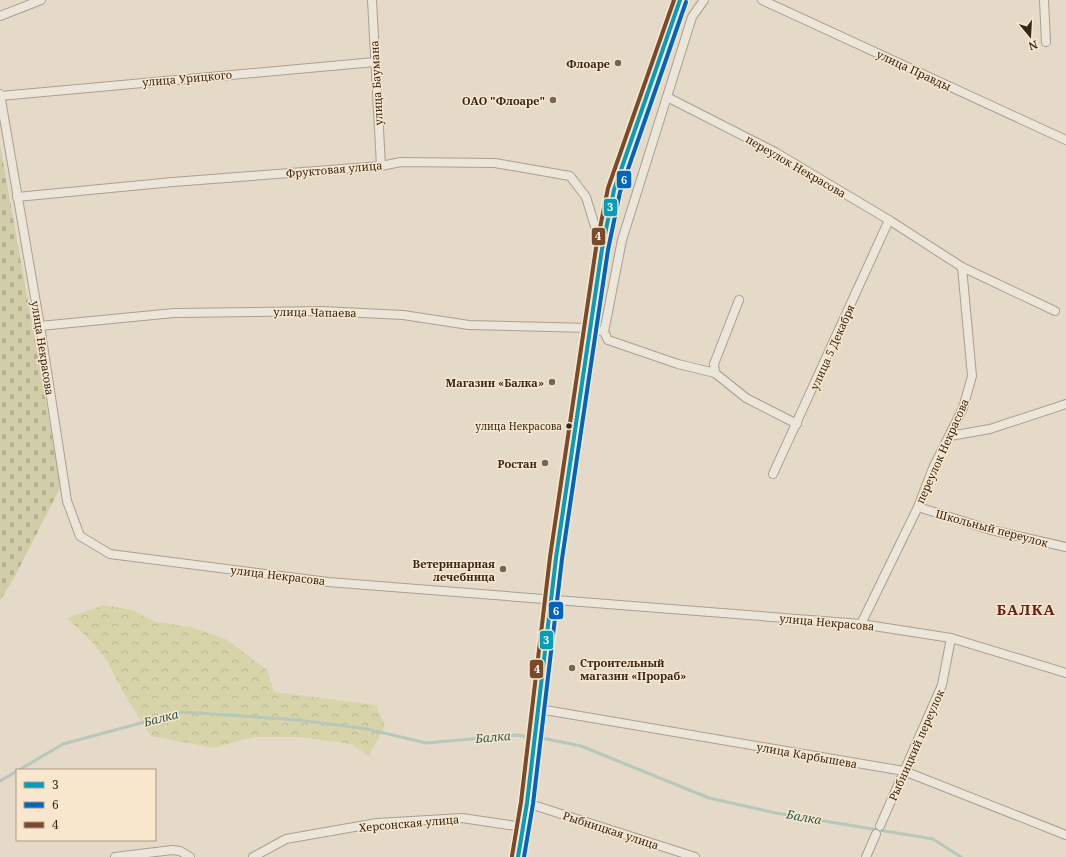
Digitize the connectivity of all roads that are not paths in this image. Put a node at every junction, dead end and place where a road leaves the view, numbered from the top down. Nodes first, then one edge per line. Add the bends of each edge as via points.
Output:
1 (41, 0) edge
2 (372, 0) edge
3 (680, 0) edge
4 (704, 0) edge
5 (762, 0) edge
6 (1044, 0) edge
7 (0, 16) edge
8 (1046, 42) dead end
9 (375, 62) junction
10 (0, 95) edge
11 (667, 97) junction
12 (1066, 140) edge
13 (381, 166) junction
14 (17, 197) junction
15 (889, 220) junction
16 (602, 249) junction
17 (962, 267) junction
18 (739, 300) dead end
19 (1055, 310) dead end
20 (40, 326) junction
21 (590, 328) junction
22 (604, 332) junction
23 (715, 373) junction
24 (1066, 404) edge
25 (797, 424) junction
26 (950, 436) junction
27 (773, 474) dead end
28 (918, 507) junction
29 (1066, 547) edge
30 (553, 599) junction
31 (861, 624) junction
32 (951, 638) junction
33 (1066, 674) edge
34 (539, 709) junction
35 (904, 772) junction
36 (527, 803) junction
37 (880, 826) dead end
38 (523, 827) junction
39 (876, 834) dead end
40 (1066, 835) edge
41 (115, 857) edge
42 (190, 857) edge
43 (253, 857) edge
44 (518, 857) edge
45 (695, 857) edge
46 (866, 857) edge

1 - 7 street
2 - 9 street, улица Баумана
3 - 16 main road via 614,190
4 - 11 street via 692,17
5 - 12 street, улица Правды
6 - 8 street
9 - 10 street, улица Урицкого
9 - 13 street, улица Баумана
10 - 14 street, улица Некрасова
11 - 15 street, переулок Некрасова via 775,152
11 - 22 street via 622,240
13 - 14 street, Фруктовая улица
13 - 16 street, Фруктовая улица via 401,162 495,163 570,176 586,197
14 - 20 street, улица Некрасова
15 - 17 street, переулок Некрасова
15 - 25 street, улица 5 Декабря
16 - 21 main road
17 - 19 street, переулок Некрасова
17 - 26 street, переулок Некрасова via 972,376 964,408
18 - 23 street via 714,364
20 - 21 street, улица Чапаева via 174,313 322,311 403,315 469,325
20 - 30 street, улица Некрасова via 67,501 80,536 110,554 328,582
21 - 22 street, улица Чапаева
21 - 30 main road via 556,558
22 - 23 street via 608,340 678,364
23 - 25 street via 746,398
24 - 26 street via 990,429
25 - 27 street, улица 5 Декабря
26 - 28 street, переулок Некрасова via 933,468
28 - 29 street, Школьный переулок via 992,530
28 - 31 street, переулок Некрасова
30 - 31 street, улица Некрасова
30 - 34 main road
31 - 32 street, улица Некрасова
32 - 33 street, улица Некрасова
32 - 35 street, Рыбницкий переулок via 942,685
34 - 35 street, улица Карбышева
34 - 36 main road
35 - 37 street, Рыбницкий переулок
35 - 40 street, улица Карбышева
36 - 38 main road
36 - 45 street, Рыбницкая улица
38 - 43 street, Херсонская улица via 462,818 377,823 286,839
38 - 44 main road
39 - 46 street
41 - 42 street via 172,850

